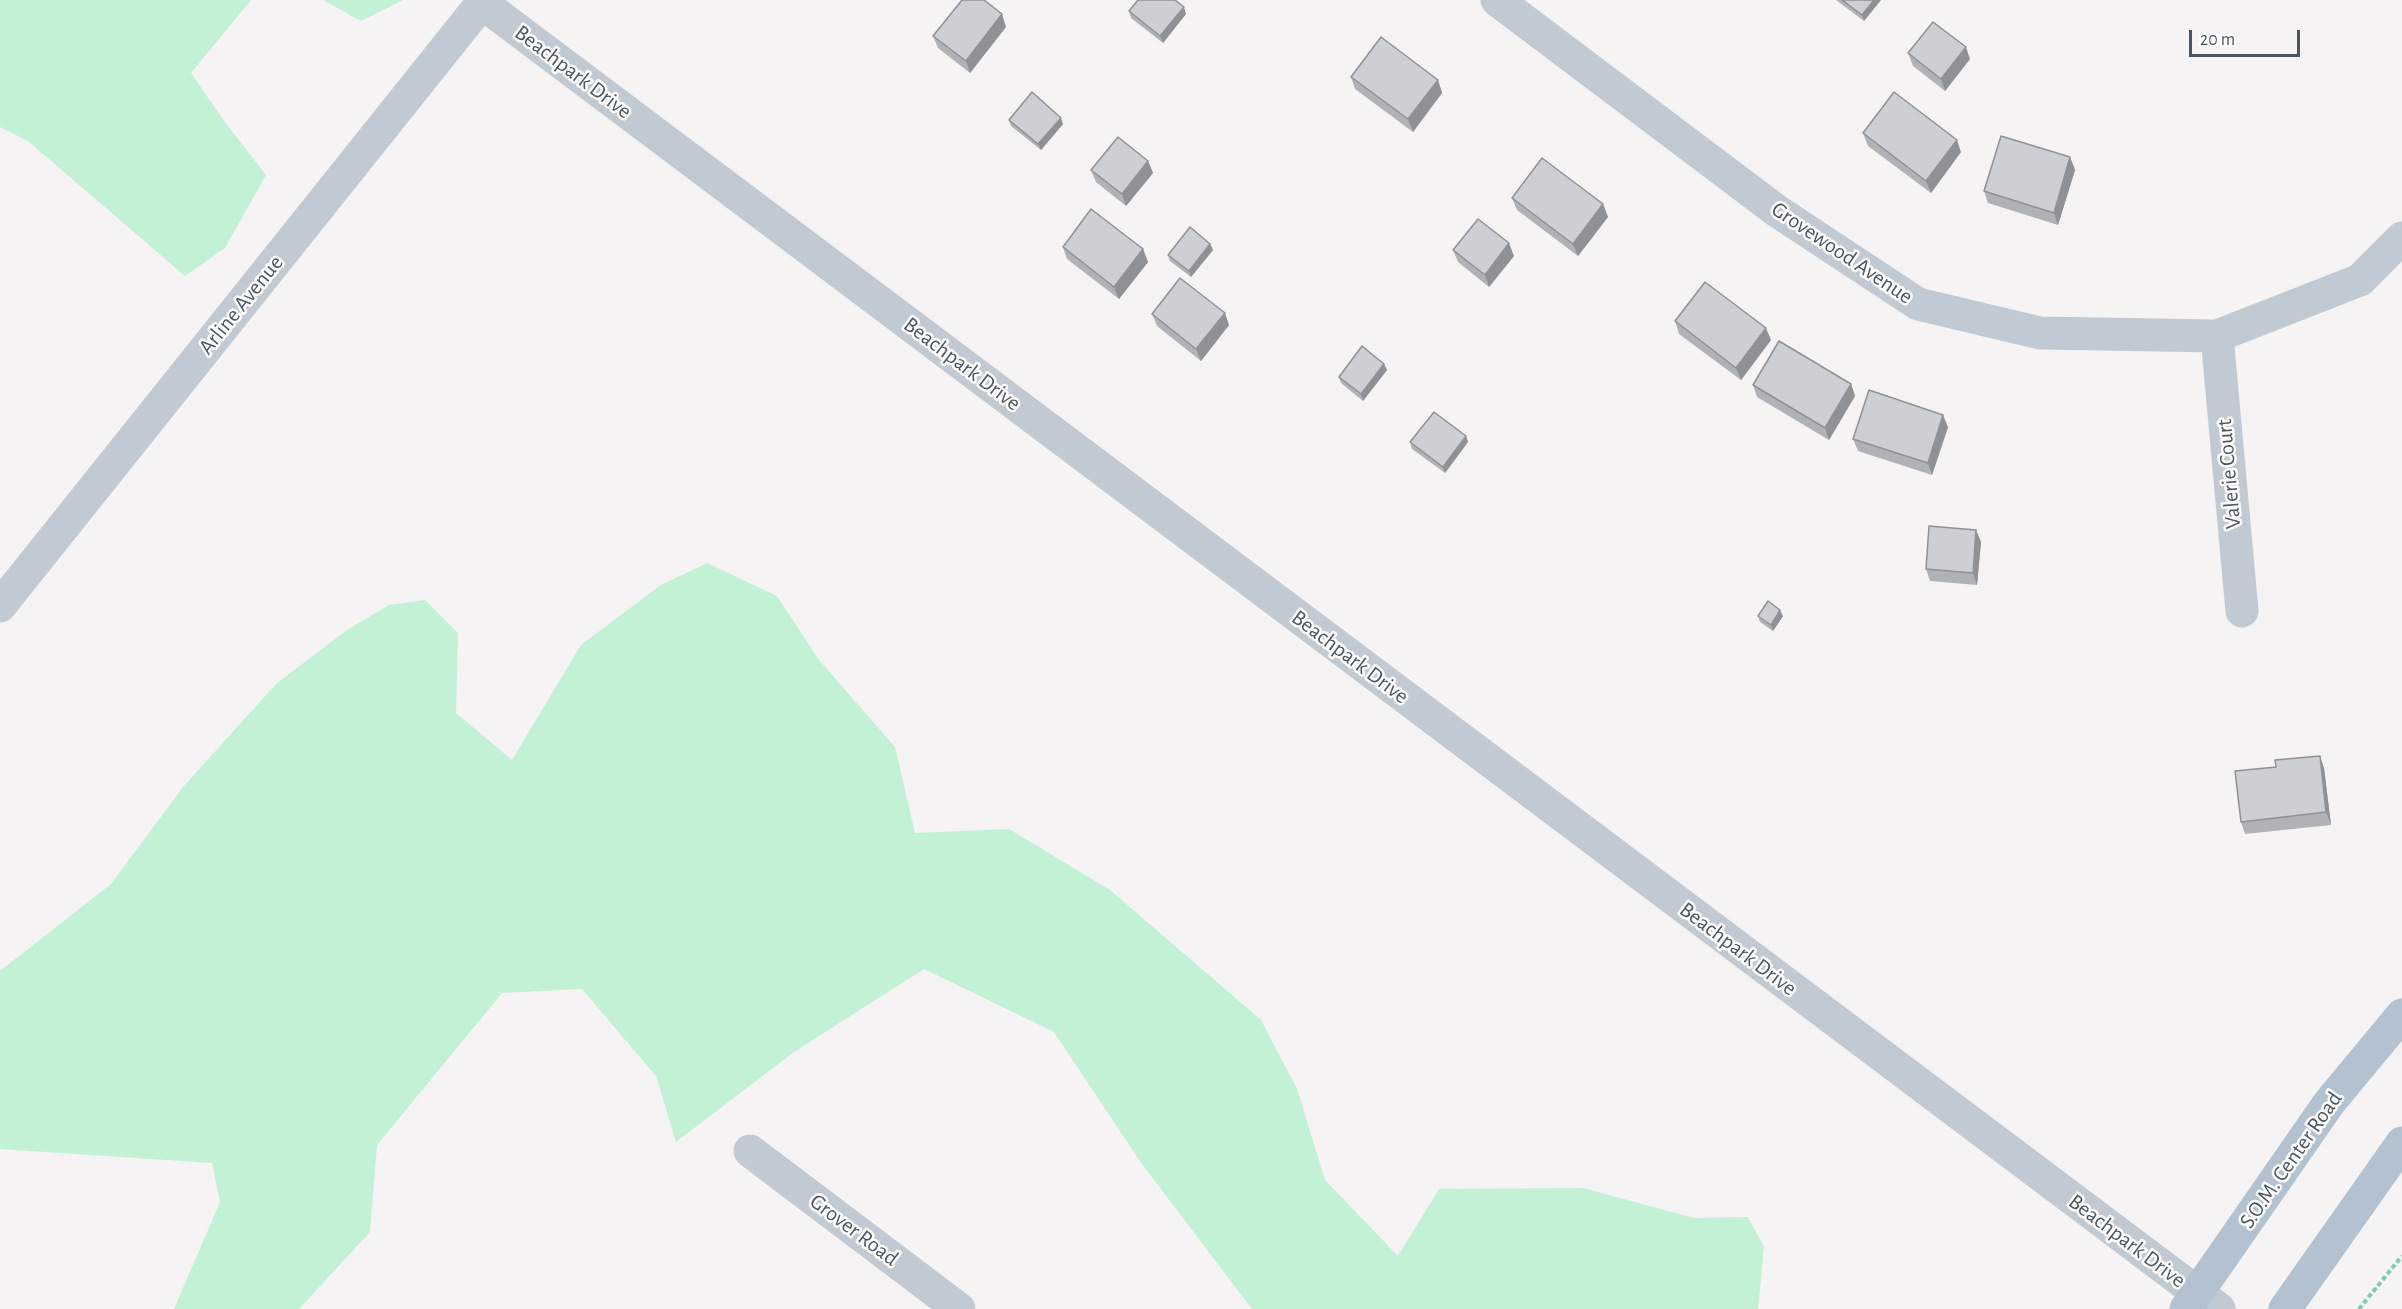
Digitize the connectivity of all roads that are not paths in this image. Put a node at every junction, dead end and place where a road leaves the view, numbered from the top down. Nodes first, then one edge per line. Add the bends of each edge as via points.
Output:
1 (1497, 0) edge
2 (482, 3) joint
3 (2402, 238) edge
4 (2217, 336) junction
5 (0, 606) edge
6 (2242, 611) dead end
7 (2402, 1015) edge
8 (2402, 1143) edge
9 (750, 1151) dead end
10 (2200, 1304) edge
11 (959, 1309) edge
12 (2285, 1309) edge

1 - 4 street, Grovewood Avenue via 1777,211 1918,304 2040,333
2 - 5 street, Arline Avenue
2 - 10 street, Beachpark Drive
3 - 4 street, Grovewood Avenue via 2360,280
4 - 6 street, Valerie Court
7 - 10 main road, S.O.M. Center Road via 2330,1103
8 - 12 main road
9 - 11 street, Grover Road

